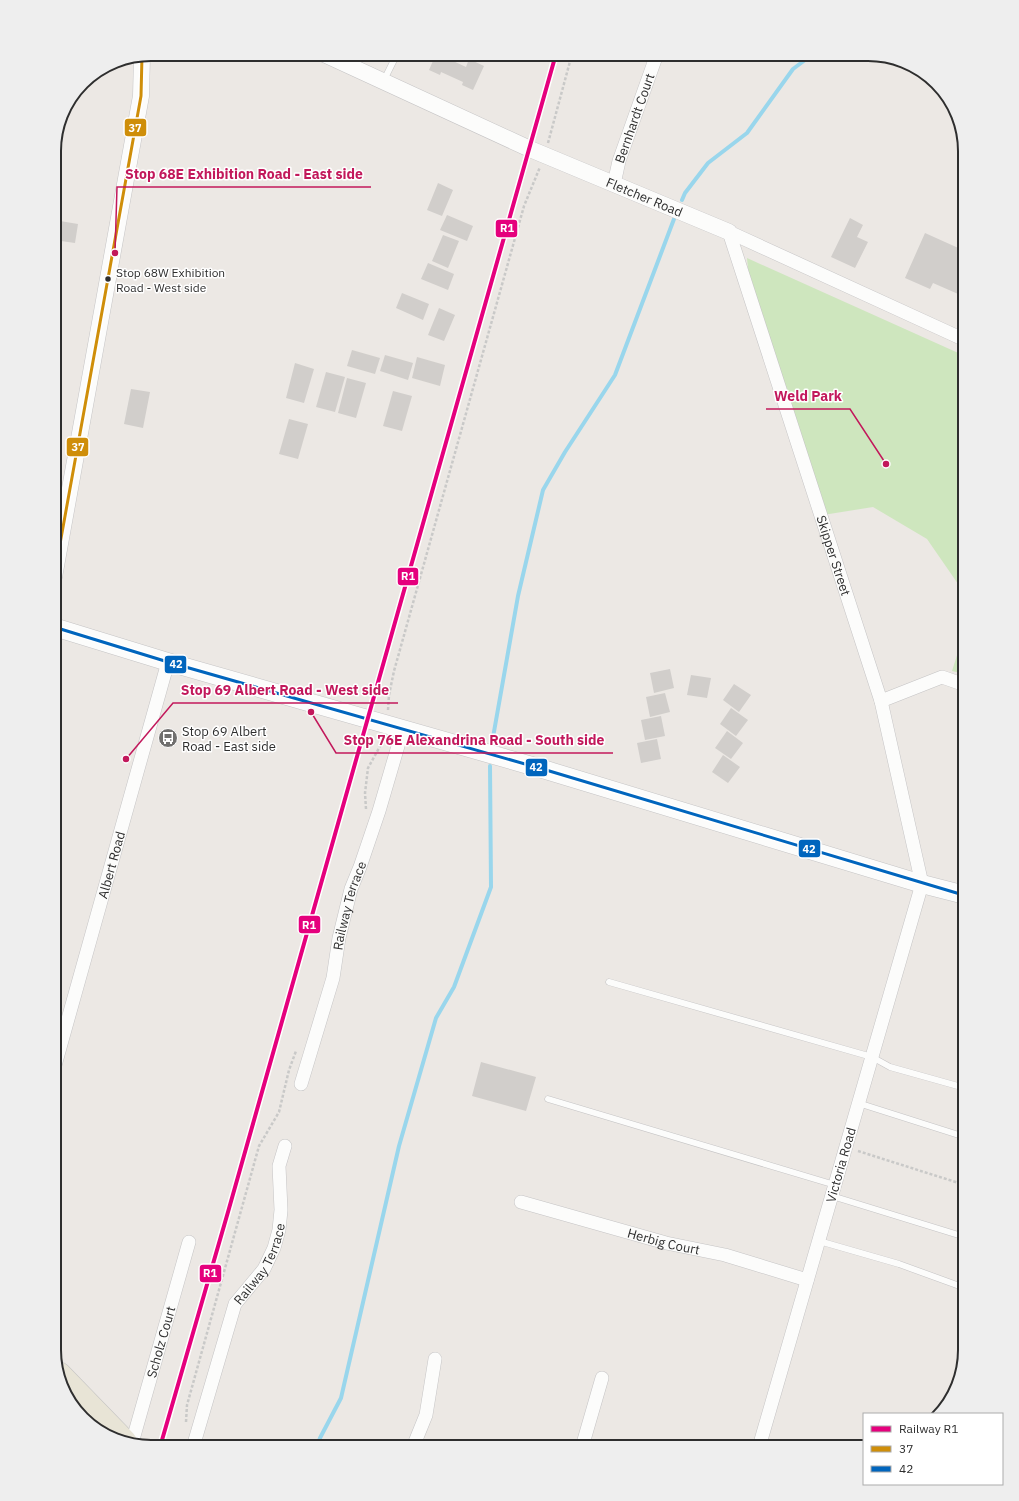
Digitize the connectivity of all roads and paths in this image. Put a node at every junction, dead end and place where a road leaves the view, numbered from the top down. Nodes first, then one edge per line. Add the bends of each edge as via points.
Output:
1 (339, 61) edge
2 (394, 61) edge
3 (570, 61) edge
4 (655, 61) edge
5 (142, 62) edge
6 (384, 82) junction
7 (545, 155) junction
8 (614, 184) junction
9 (729, 232) junction
10 (958, 337) edge
11 (61, 538) edge
12 (61, 629) edge
13 (168, 662) junction
14 (958, 682) edge
15 (881, 700) junction
16 (395, 727) junction
17 (366, 817) dead end
18 (922, 884) junction
19 (958, 893) edge
20 (609, 982) dead end
21 (61, 1044) edge
22 (297, 1049) dead end
23 (872, 1057) junction
24 (301, 1084) dead end
25 (958, 1086) edge
26 (548, 1099) dead end
27 (858, 1103) junction
28 (958, 1135) edge
29 (285, 1146) dead end
30 (846, 1147) junction
31 (958, 1184) edge
32 (833, 1190) junction
33 (522, 1202) dead end
34 (958, 1235) edge
35 (819, 1241) junction
36 (189, 1242) dead end
37 (807, 1280) junction
38 (958, 1285) edge
39 (436, 1359) dead end
40 (602, 1378) dead end
41 (66, 1379) edge
42 (186, 1423) dead end
43 (119, 1434) edge
44 (183, 1435) dead end
45 (133, 1438) edge
46 (181, 1440) edge
47 (195, 1440) edge
48 (417, 1440) edge
49 (584, 1440) edge
50 (761, 1440) edge

1 - 6 street, Fletcher Road
2 - 6 lane
3 - 7 path
4 - 8 street, Bernhardt Court via 619,162
5 - 11 street via 141,96
6 - 7 street, Fletcher Road
7 - 8 street, Fletcher Road
7 - 16 path via 524,206 398,656 388,695
8 - 9 street, Fletcher Road
9 - 10 street, Fletcher Road
9 - 15 street, Skipper Street
12 - 13 main road
13 - 16 main road
13 - 21 street, Albert Road
14 - 15 street via 942,677
15 - 18 street, Skipper Street
16 - 17 path via 368,768
16 - 18 main road
16 - 24 street, Railway Terrace via 380,811 351,889 339,938 333,978
18 - 19 main road
18 - 23 street, Victoria Road
20 - 23 lane
22 - 42 path via 279,1112 259,1146 187,1405
23 - 25 lane via 890,1067
23 - 27 street, Victoria Road
26 - 32 lane
27 - 28 lane
27 - 30 street, Victoria Road
29 - 47 street, Railway Terrace via 279,1166 281,1210 277,1236 264,1268 235,1304
30 - 31 path
30 - 32 street, Victoria Road
32 - 34 lane
32 - 35 street, Victoria Road
33 - 37 street, Herbig Court
35 - 37 street, Victoria Road
35 - 38 lane via 899,1264
36 - 45 street, Scholz Court
37 - 50 street, Victoria Road
39 - 48 street via 426,1415
40 - 49 street
41 - 43 main road
44 - 46 path

